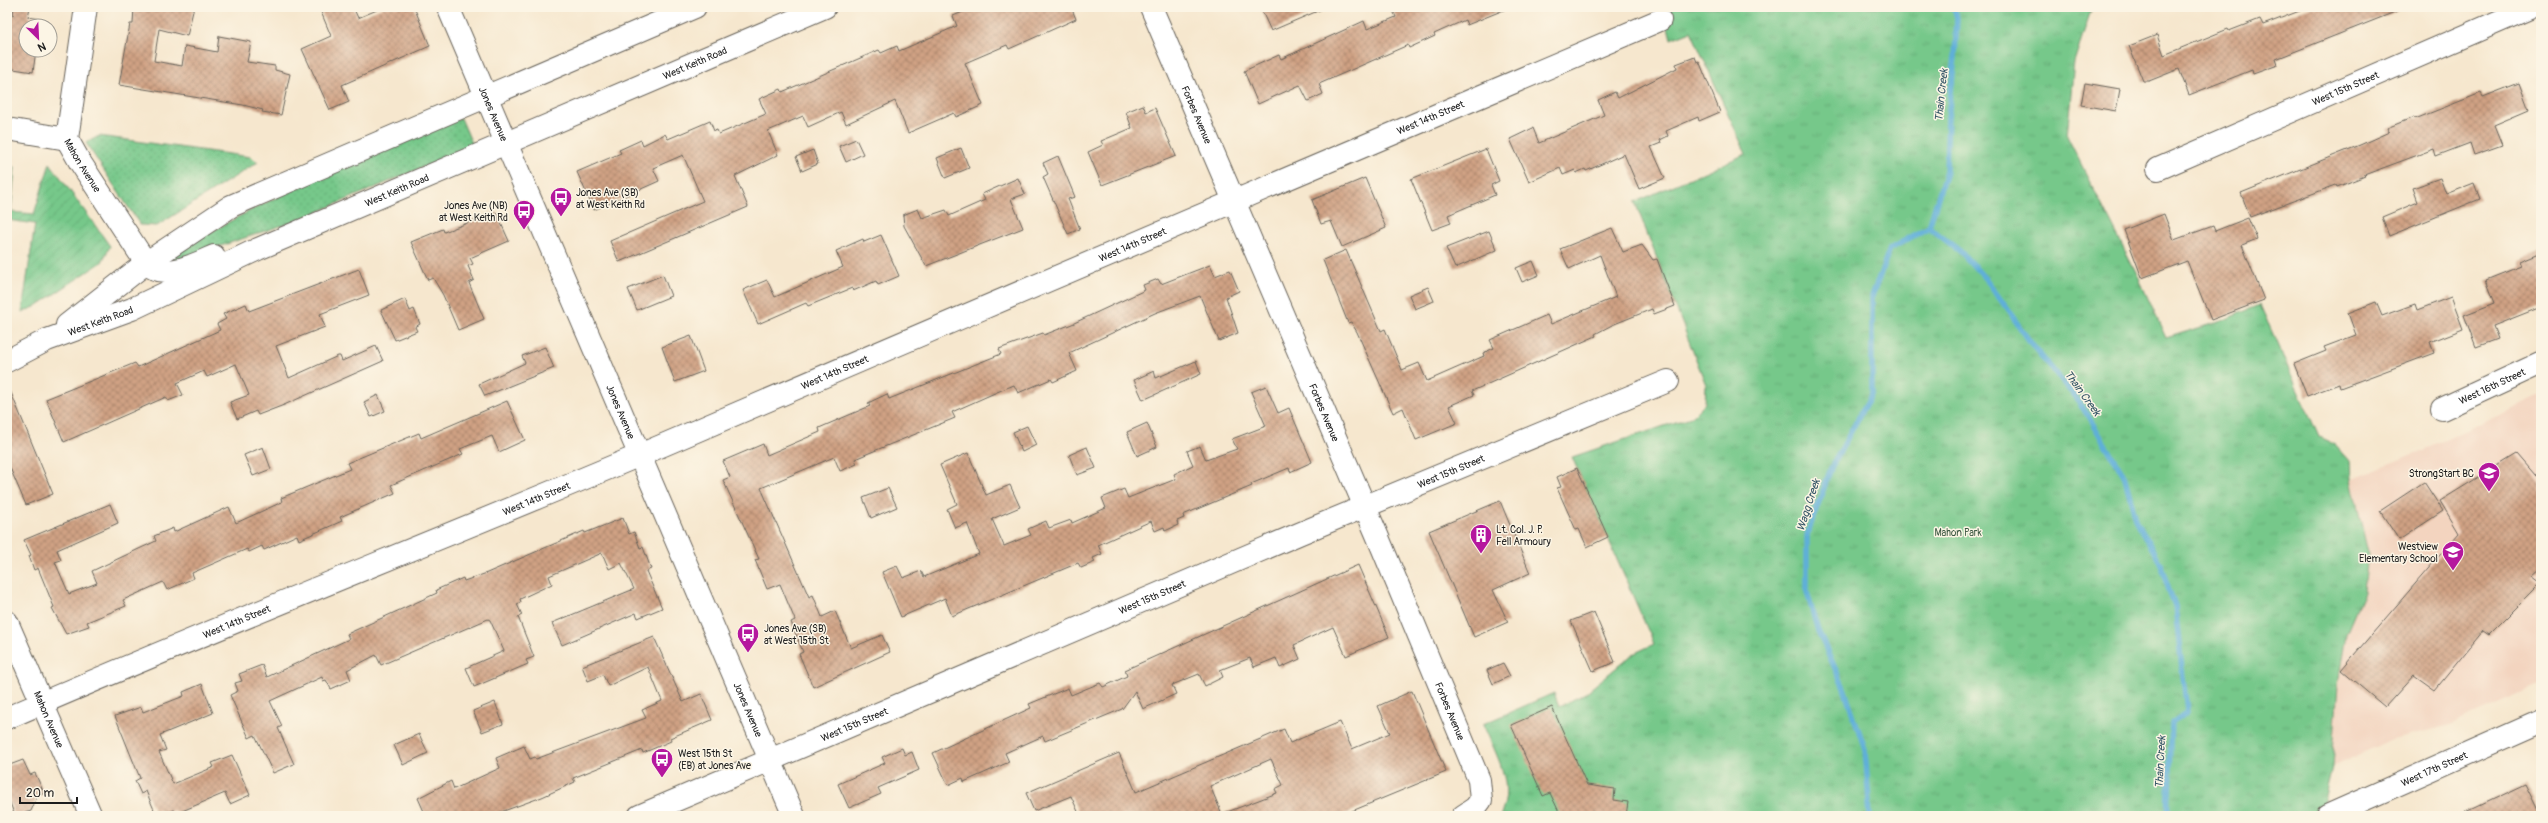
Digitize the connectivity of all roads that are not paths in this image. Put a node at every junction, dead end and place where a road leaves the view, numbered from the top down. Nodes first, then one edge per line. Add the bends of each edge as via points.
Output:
1 (86, 7) edge
2 (448, 7) edge
3 (695, 7) edge
4 (825, 7) edge
5 (1150, 7) edge
6 (2532, 7) edge
7 (1660, 20) dead end
8 (487, 96) junction
9 (7, 129) edge
10 (67, 139) junction
11 (507, 143) junction
12 (2158, 169) dead end
13 (1232, 201) junction
14 (258, 249) junction
15 (146, 263) junction
16 (88, 325) junction
17 (47, 340) junction
18 (7, 361) edge
19 (2541, 363) edge
20 (1668, 381) dead end
21 (2442, 409) dead end
22 (639, 455) junction
23 (1365, 507) junction
24 (7, 622) edge
25 (42, 703) junction
26 (7, 718) edge
27 (2541, 721) edge
28 (770, 760) junction
29 (1464, 815) edge
30 (91, 816) edge
31 (639, 816) edge
32 (794, 816) edge
33 (2327, 816) edge

1 - 10 street, Mahon Avenue
2 - 8 street, Jones Avenue
3 - 8 street, West Keith Road
4 - 11 street, West Keith Road
5 - 13 street, Forbes Avenue
6 - 12 street, West 15th Street
7 - 13 street, West 14th Street
8 - 11 street, Jones Avenue
8 - 15 street, West Keith Road via 231,206
9 - 10 street
10 - 15 street, Mahon Avenue
11 - 14 street, West Keith Road
11 - 22 street, Jones Avenue
13 - 22 street, West 14th Street
13 - 23 street, Forbes Avenue
14 - 15 street via 236,249 180,269 167,271 151,268
14 - 16 street, West Keith Road via 152,300
15 - 16 street via 148,273 144,284
15 - 17 street, West Keith Road
16 - 17 street, West Keith Road
17 - 18 street
19 - 21 street, West 16th Street
20 - 23 street, West 15th Street
22 - 25 street, West 14th Street
22 - 28 street, Jones Avenue
23 - 28 street, West 15th Street
23 - 29 street, Forbes Avenue via 1480,780 1481,800 1475,808
24 - 25 street, Mahon Avenue
25 - 26 street, West 14th Street
25 - 30 street, Mahon Avenue
27 - 33 street, West 17th Street
28 - 31 street, West 15th Street
28 - 32 street, Jones Avenue

